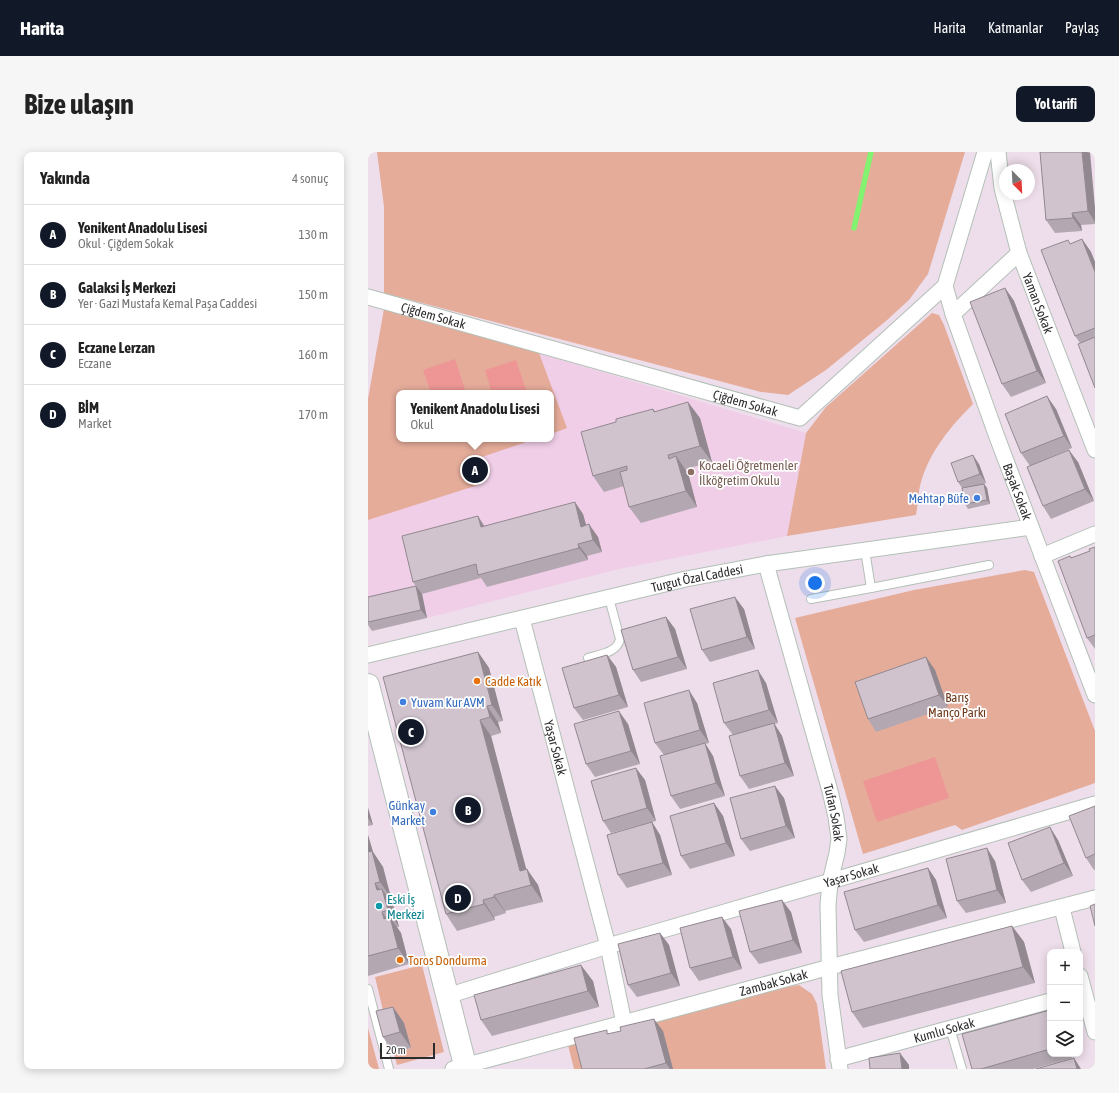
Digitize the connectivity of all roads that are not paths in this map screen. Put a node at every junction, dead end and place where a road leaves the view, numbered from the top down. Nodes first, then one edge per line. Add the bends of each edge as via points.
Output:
1 (985, 152) edge
2 (998, 152) edge
3 (1019, 252) junction
4 (945, 286) junction
5 (368, 297) edge
6 (953, 314) junction
7 (1095, 450) edge
8 (1031, 527) junction
9 (1095, 534) edge
10 (865, 550) junction
11 (1042, 556) junction
12 (766, 564) junction
13 (989, 565) dead end
14 (871, 588) junction
15 (609, 598) junction
16 (811, 599) dead end
17 (522, 618) junction
18 (368, 655) edge
19 (588, 658) dead end
20 (368, 685) edge
21 (1095, 696) edge
22 (1095, 804) edge
23 (830, 882) junction
24 (1095, 898) edge
25 (1062, 908) junction
26 (608, 946) junction
27 (1073, 949) edge
28 (830, 967) junction
29 (368, 989) edge
30 (1086, 991) edge
31 (447, 996) junction
32 (1047, 1002) edge
33 (624, 1023) junction
34 (950, 1028) junction
35 (1095, 1032) edge
36 (839, 1064) edge
37 (461, 1068) edge
38 (389, 1069) edge
39 (962, 1069) edge

1 - 4 street
2 - 3 street, Yaman Sokak via 1002,188
3 - 6 street
3 - 7 street, Yaman Sokak
4 - 5 street, Çiğdem Sokak via 800,418
4 - 6 street, Başak Sokak
6 - 8 street, Başak Sokak
8 - 10 street, Turgut Özal Caddesi
8 - 11 street, Başak Sokak
9 - 11 street
10 - 12 street, Turgut Özal Caddesi
10 - 14 lane
11 - 21 street, Başak Sokak
12 - 15 street, Turgut Özal Caddesi via 686,579
12 - 23 street, Tufan Sokak via 836,817 839,839
13 - 14 lane
14 - 16 lane
15 - 17 street, Turgut Özal Caddesi
15 - 19 lane via 620,639 619,644 616,649
17 - 18 street, Turgut Özal Caddesi
17 - 26 street, Yaşar Sokak
20 - 31 street
22 - 23 street, Yaşar Sokak
23 - 26 street, Yaşar Sokak
23 - 28 street, Tufan Sokak
24 - 25 street, Zambak Sokak
25 - 27 street
25 - 28 street, Zambak Sokak
26 - 31 street, Yaşar Sokak
26 - 33 street, Yaşar Sokak
28 - 33 street, Zambak Sokak
28 - 36 street, Tufan Sokak via 830,995
29 - 38 lane
30 - 35 street
31 - 37 street
32 - 34 street, Kumlu Sokak
33 - 37 street, Zambak Sokak
34 - 36 street, Kumlu Sokak
34 - 39 lane

